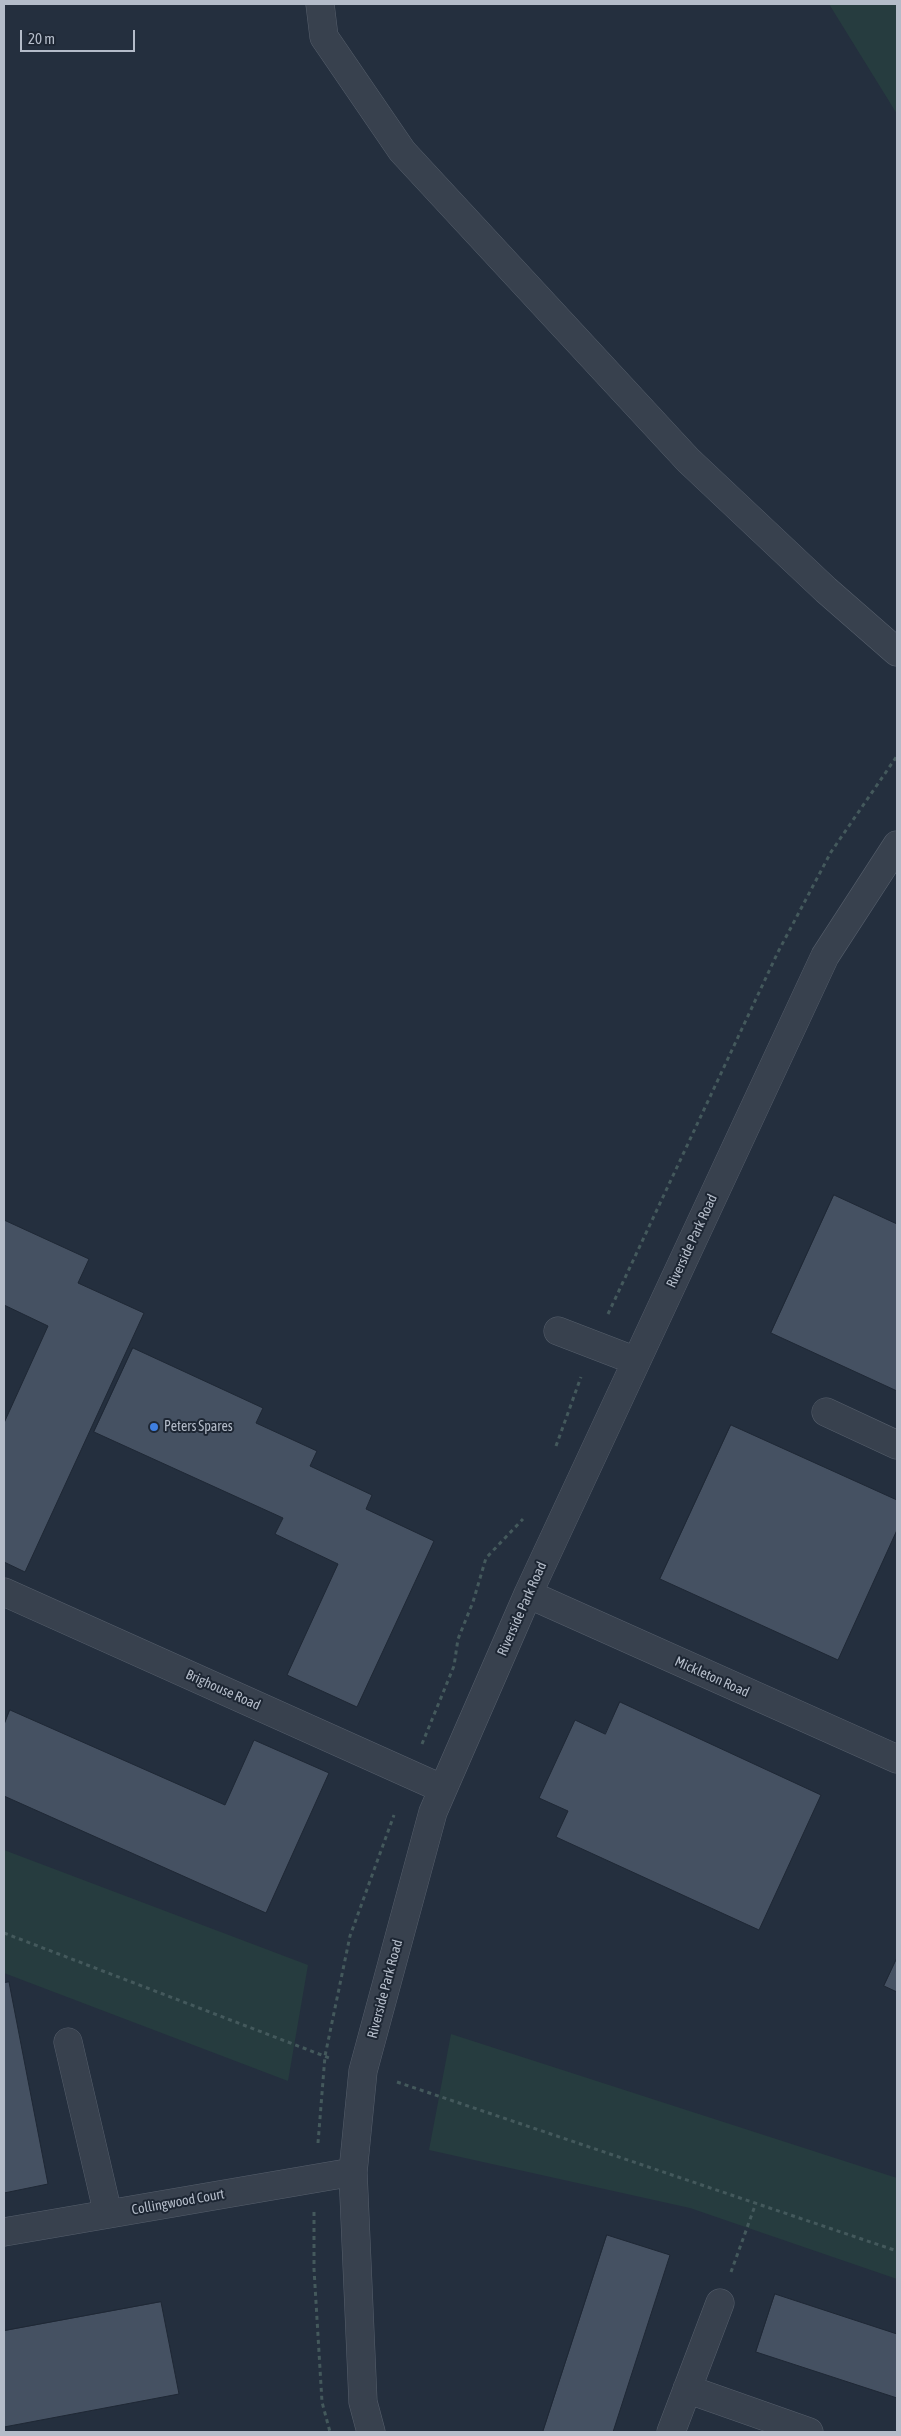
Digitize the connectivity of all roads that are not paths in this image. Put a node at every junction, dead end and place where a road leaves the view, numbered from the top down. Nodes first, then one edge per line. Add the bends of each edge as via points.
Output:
1 (320, 4) edge
2 (897, 652) edge
3 (897, 844) edge
4 (558, 1331) dead end
5 (636, 1362) junction
6 (826, 1412) dead end
7 (897, 1444) edge
8 (4, 1592) edge
9 (528, 1594) junction
10 (895, 1754) edge
11 (443, 1789) junction
12 (68, 2042) dead end
13 (353, 2172) junction
14 (108, 2214) junction
15 (4, 2232) edge
16 (720, 2303) road end
17 (687, 2390) junction
18 (371, 2432) edge
19 (671, 2432) edge
20 (809, 2432) edge

1 - 2 street via 324,37 402,151 688,460
3 - 5 street, Riverside Park Road via 825,956
4 - 5 street
5 - 9 street, Riverside Park Road
6 - 7 street
8 - 11 street, Brighouse Road
9 - 10 street, Mickleton Road
9 - 11 street, Riverside Park Road
11 - 13 street, Riverside Park Road via 433,1812 363,2071
12 - 14 street
13 - 14 street, Collingwood Court
13 - 18 street, Riverside Park Road via 363,2402
14 - 15 street, Collingwood Court
16 - 17 street
17 - 19 street
17 - 20 street

